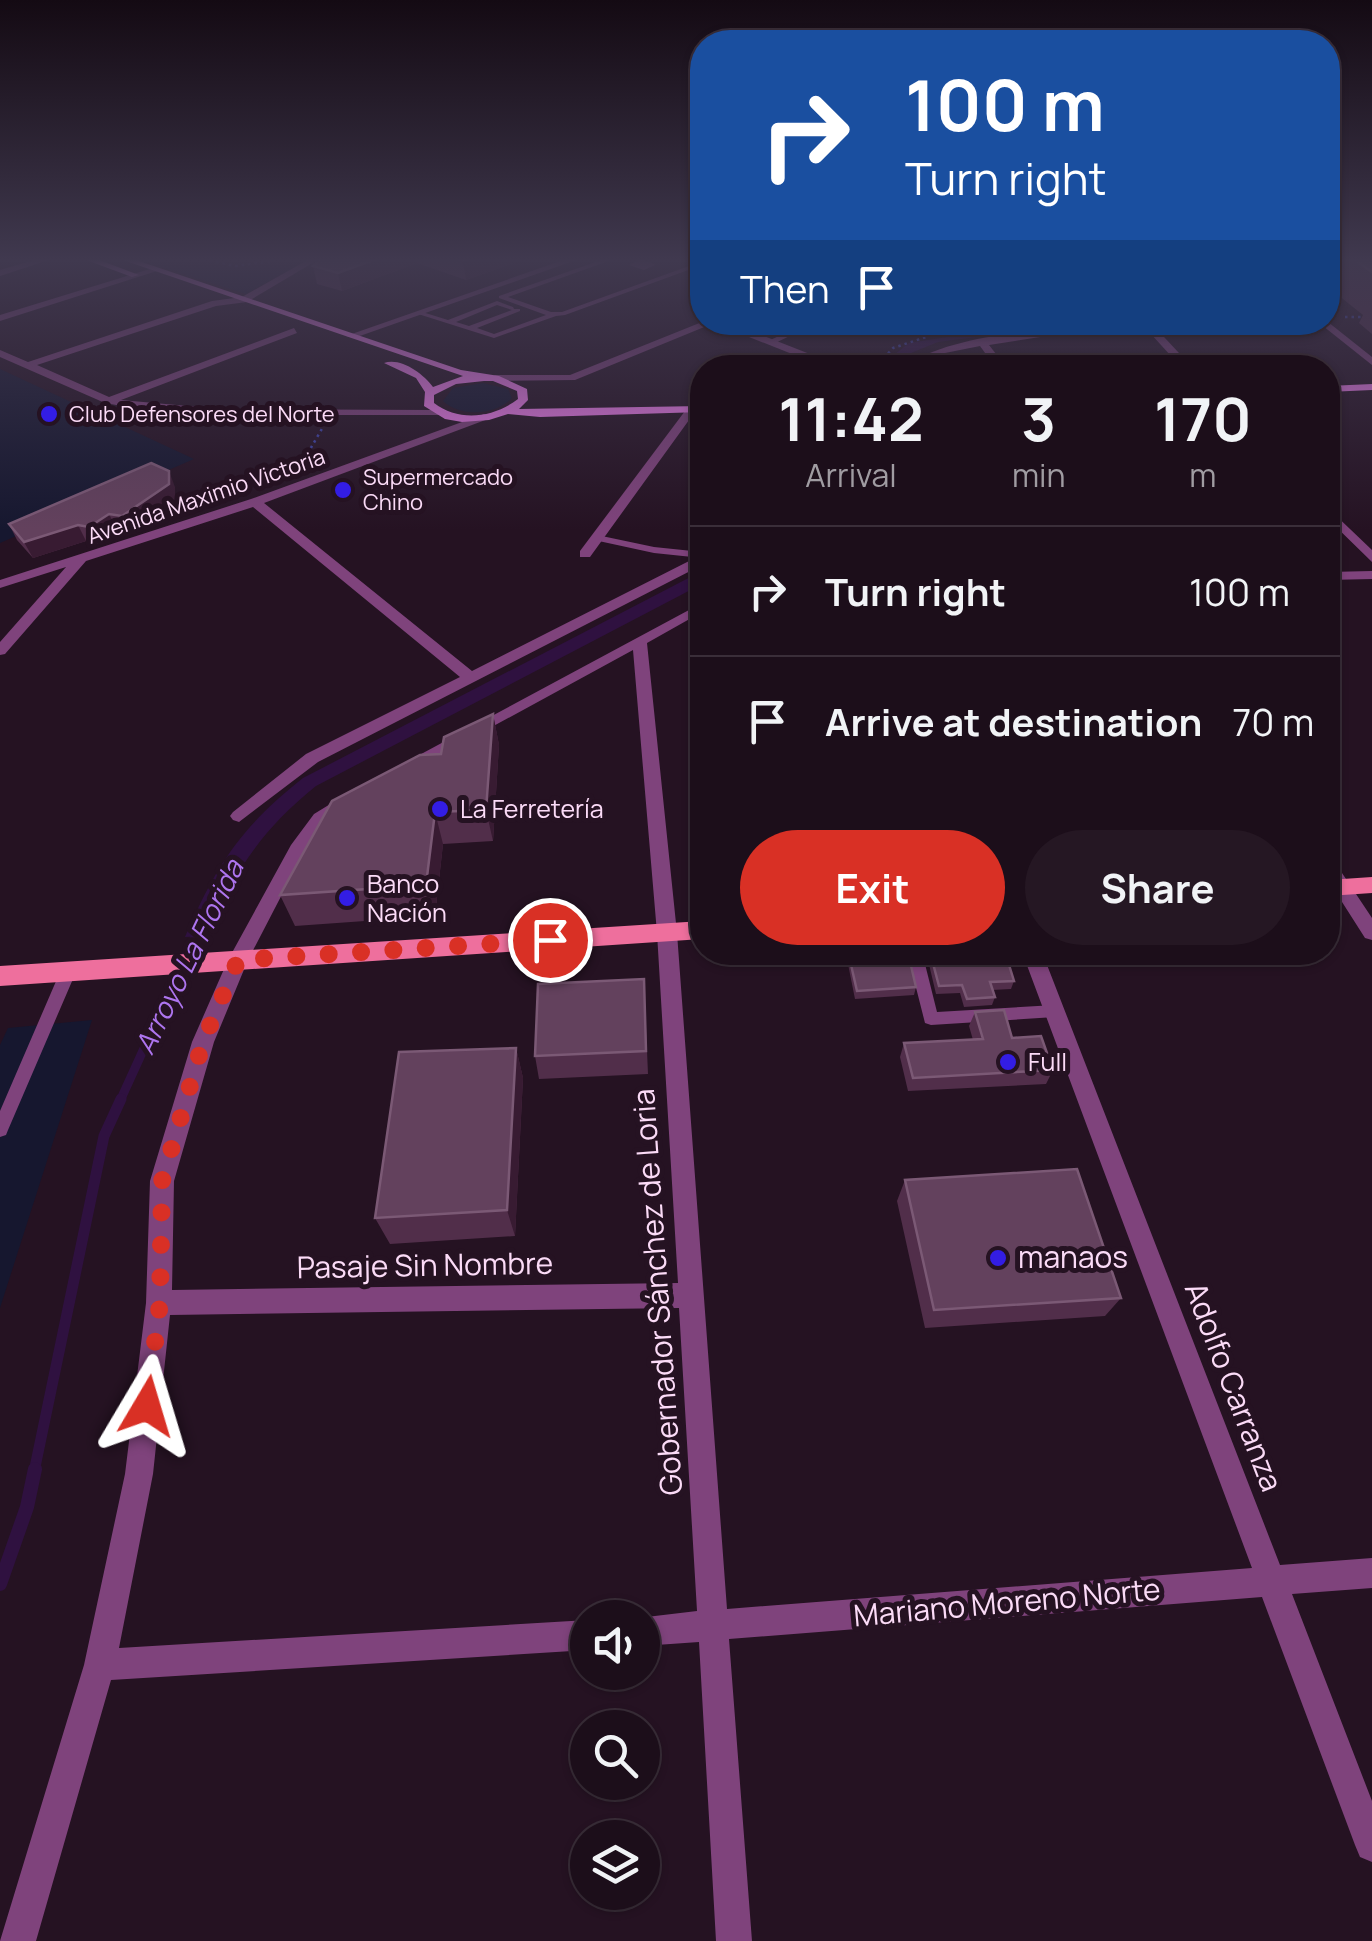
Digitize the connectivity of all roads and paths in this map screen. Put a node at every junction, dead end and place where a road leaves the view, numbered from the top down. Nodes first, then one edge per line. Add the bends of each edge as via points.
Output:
1 (78, 349) edge
2 (248, 349) edge
3 (392, 349) edge
4 (646, 349) edge
5 (0, 353) edge
6 (378, 360) dead end
7 (28, 365) junction
8 (489, 378) junction
9 (1372, 387) edge
10 (1340, 388) edge
11 (430, 393) junction
12 (109, 401) junction
13 (690, 409) edge
14 (509, 411) junction
15 (332, 412) junction
16 (363, 412) junction
17 (439, 413) junction
18 (484, 418) junction
19 (690, 418) edge
20 (423, 440) junction
21 (286, 491) junction
22 (256, 502) junction
23 (1340, 525) edge
24 (597, 538) junction
25 (585, 554) dead end
26 (690, 556) edge
27 (1372, 558) edge
28 (80, 560) junction
29 (690, 564) edge
30 (1372, 574) edge
31 (1340, 575) edge
32 (0, 584) edge
33 (690, 613) edge
34 (638, 640) junction
35 (0, 651) edge
36 (470, 678) junction
37 (388, 776) edge
38 (355, 794) edge
39 (240, 816) dead end
40 (1372, 886) edge
41 (1340, 888) edge
42 (1340, 895) edge
43 (690, 931) edge
44 (668, 932) junction
45 (1372, 933) edge
46 (225, 961) junction
47 (917, 965) edge
48 (1037, 965) edge
49 (68, 972) junction
50 (0, 976) edge
51 (1054, 1011) junction
52 (0, 1130) edge
53 (692, 1295) junction
54 (160, 1303) junction
55 (1372, 1574) edge
56 (1273, 1581) junction
57 (711, 1627) junction
58 (660, 1630) edge
59 (570, 1635) edge
60 (100, 1665) junction
61 (1372, 1844) edge
62 (18, 1941) edge
63 (734, 1941) edge

1 - 7 street
2 - 12 street
3 - 8 main road
4 - 8 street via 571,378
5 - 7 street
6 - 11 main road via 420,376
7 - 12 street
8 - 11 main road via 452,382
8 - 14 main road via 522,389 523,400
9 - 10 main road
11 - 16 street
11 - 17 main road via 428,404
12 - 15 street via 177,410
13 - 14 main road
14 - 18 main road
15 - 16 street
15 - 21 path
16 - 17 street
17 - 18 main road
17 - 20 street
18 - 20 street, Avenida Maximio Victoria
19 - 24 street
20 - 21 street, Avenida Maximio Victoria
21 - 22 street, Avenida Maximio Victoria
22 - 28 street, Avenida Maximio Victoria
22 - 36 street
23 - 27 street
24 - 25 street
24 - 26 lane
28 - 32 street, Avenida Maximio Victoria
28 - 35 street
29 - 36 street
30 - 31 street
33 - 34 street
34 - 37 street
34 - 44 street, Gobernador Sánchez de Loria
36 - 39 street via 312,758
38 - 46 street via 320,818
40 - 41 main road
42 - 45 street
43 - 44 main road
44 - 46 main road
44 - 53 street, Gobernador Sánchez de Loria
46 - 49 main road
46 - 54 street via 162,1181
47 - 51 lane via 931,1019
48 - 51 street, Adolfo Carranza
49 - 50 main road
49 - 52 lane
51 - 56 street, Adolfo Carranza
53 - 54 street, Pasaje Sin Nombre
53 - 57 street, Gobernador Sánchez de Loria
54 - 60 street via 139,1474
55 - 56 street, Mariano Moreno Norte
56 - 57 street, Mariano Moreno Norte
56 - 61 street, Adolfo Carranza
57 - 58 street, Mariano Moreno Norte
57 - 63 street, Gobernador Sánchez de Loria
59 - 60 street
60 - 62 street

